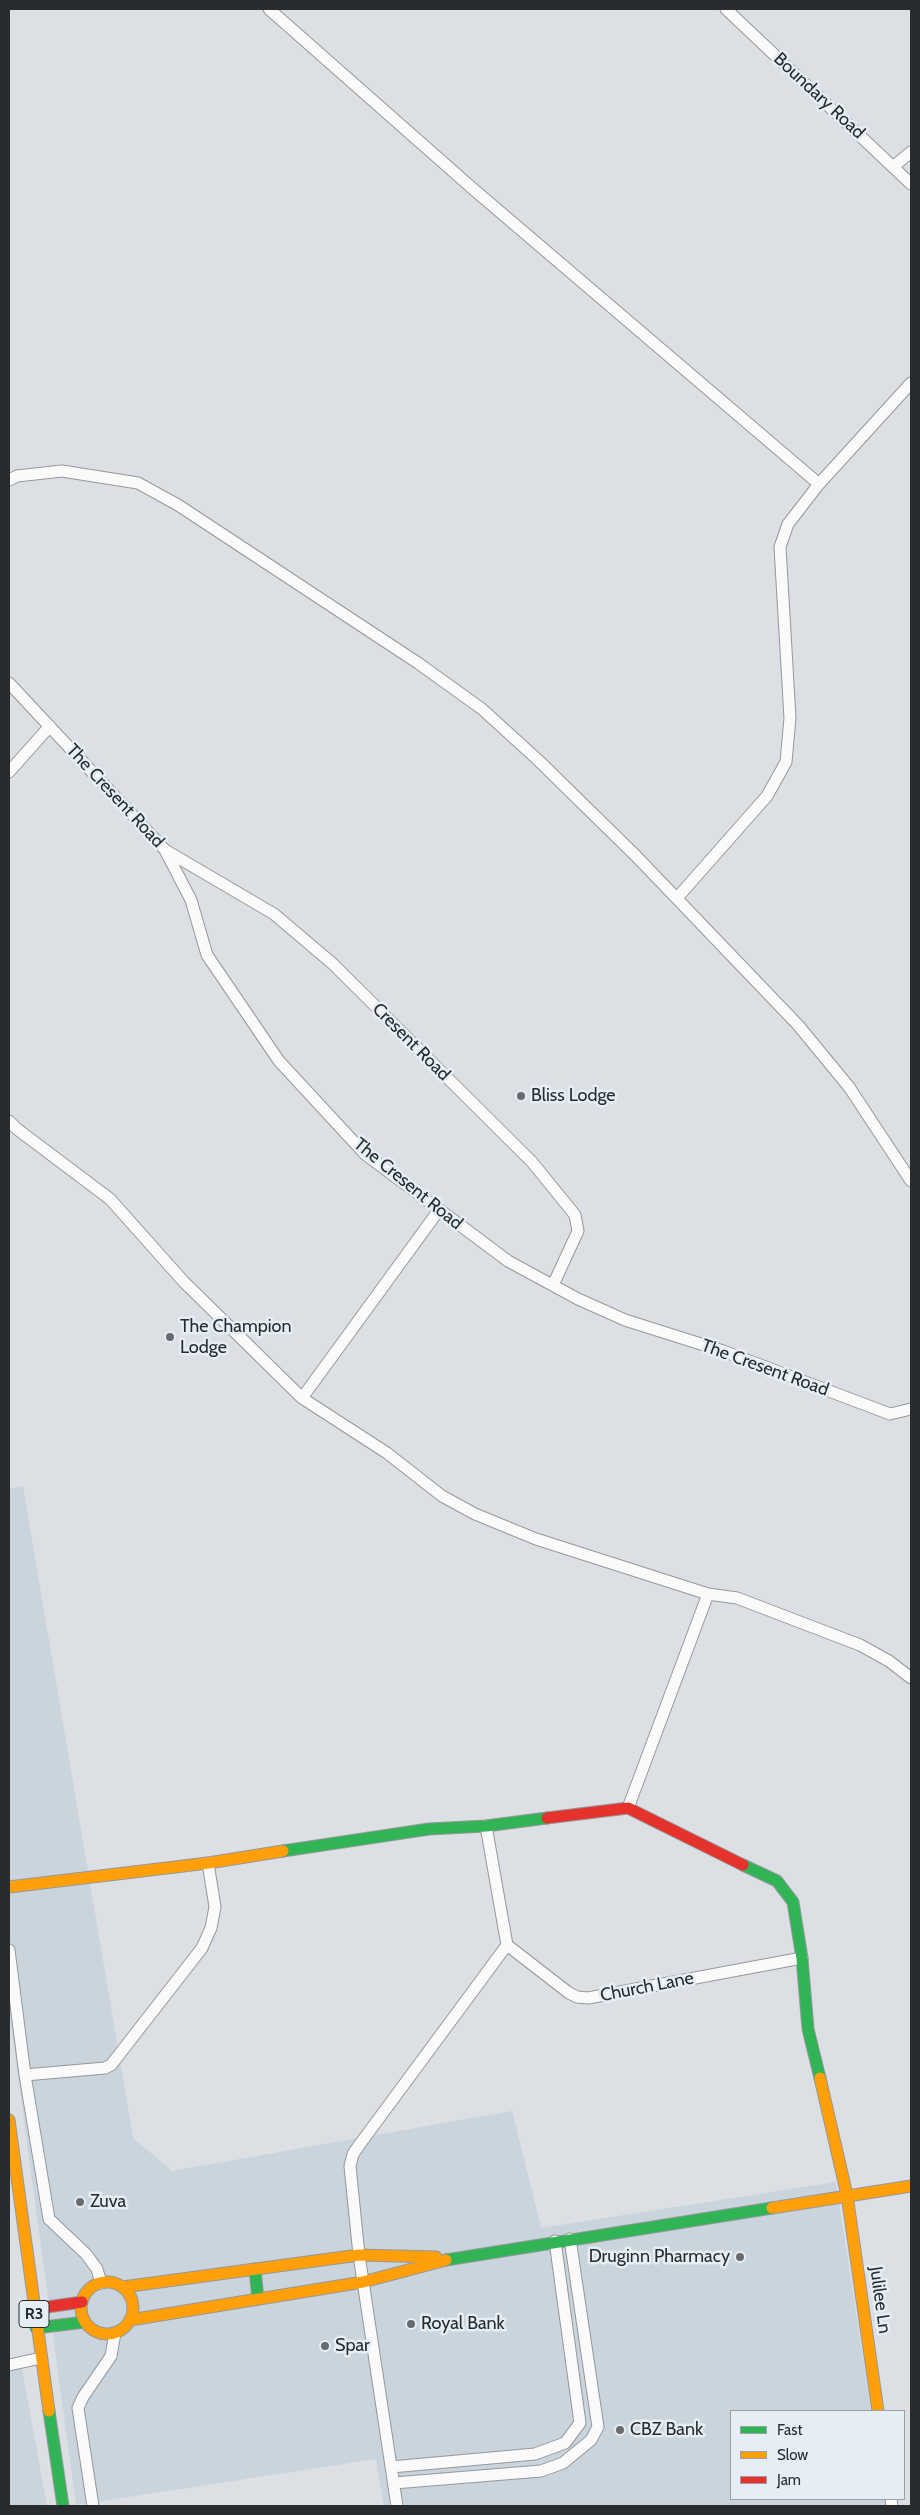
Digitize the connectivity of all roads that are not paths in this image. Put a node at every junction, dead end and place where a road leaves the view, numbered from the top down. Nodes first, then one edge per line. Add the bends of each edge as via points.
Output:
1 (270, 9) edge
2 (726, 9) edge
3 (911, 152) edge
4 (894, 166) junction
5 (911, 184) edge
6 (911, 383) edge
7 (9, 480) edge
8 (819, 484) junction
9 (9, 683) edge
10 (50, 726) junction
11 (9, 772) edge
12 (165, 850) junction
13 (677, 898) junction
14 (9, 1121) edge
15 (911, 1181) edge
16 (439, 1210) junction
17 (553, 1285) junction
18 (302, 1398) junction
19 (911, 1410) edge
20 (708, 1594) junction
21 (911, 1678) edge
22 (628, 1808) junction
23 (486, 1826) junction
24 (208, 1863) junction
25 (9, 1887) edge
26 (507, 1945) junction
27 (9, 1950) edge
28 (802, 1958) junction
29 (24, 2075) junction
30 (9, 2120) edge
31 (911, 2186) edge
32 (847, 2195) junction
33 (570, 2239) junction
34 (556, 2241) junction
35 (358, 2255) junction
36 (457, 2257) junction
37 (255, 2269) junction
38 (363, 2282) junction
39 (101, 2283) junction
40 (123, 2287) junction
41 (258, 2299) junction
42 (82, 2302) junction
43 (33, 2309) junction
44 (130, 2320) junction
45 (85, 2322) junction
46 (36, 2328) junction
47 (115, 2333) junction
48 (41, 2358) junction
49 (9, 2366) edge
50 (592, 2385) junction
51 (576, 2388) junction
52 (878, 2410) edge
53 (491, 2458) junction
54 (391, 2467) junction
55 (492, 2475) junction
56 (394, 2483) junction
57 (63, 2506) edge
58 (93, 2506) edge
59 (396, 2506) edge

1 - 8 street via 479,194
2 - 4 street, Boundary Road
3 - 4 street
4 - 5 street, Boundary Road
6 - 8 street
7 - 13 street via 17,476 62,471 99,476 138,483 178,505 418,663 482,710 538,760
8 - 13 street via 788,524 780,547 790,718 786,762 767,796
9 - 10 street, The Cresent Road
10 - 11 street
10 - 12 street, The Cresent Road
12 - 16 street, The Cresent Road via 191,900 207,956 279,1061 365,1154
12 - 17 street, Cresent Road via 274,914 333,964 532,1162 575,1215 578,1231
13 - 15 street via 798,1024 849,1087
14 - 18 street via 110,1199 183,1282
16 - 17 street, The Cresent Road via 508,1261
16 - 18 street
17 - 19 street, The Cresent Road via 578,1300 625,1320 723,1351 890,1414
18 - 20 street via 387,1453 442,1496 475,1514 536,1540
20 - 21 street via 737,1598 860,1645
20 - 22 street
22 - 23 main road
22 - 28 main road, Julilee Ln via 777,1881 794,1902
23 - 24 main road via 429,1829
23 - 26 street
24 - 25 main road
24 - 29 street via 215,1907 211,1928 202,1948 111,2066
26 - 28 street, Church Lane via 570,1993 588,1998
26 - 35 street via 353,2154 350,2166
27 - 29 street
28 - 32 main road, Julilee Ln via 808,2029
29 - 39 street via 49,2219 86,2254
30 - 43 main road, R3
31 - 32 main road
32 - 33 main road
32 - 52 main road, Julilee Ln
33 - 34 main road
33 - 50 street
34 - 36 main road
34 - 51 street
35 - 36 main road
35 - 37 main road
35 - 38 street
36 - 38 main road
37 - 40 main road
37 - 41 main road
38 - 41 main road
38 - 54 street
39 - 40 main road via 112,2282
39 - 42 main road via 87,2292
40 - 44 main road via 131,2297
41 - 44 main road
42 - 43 main road
42 - 45 main road
43 - 46 main road, R3
44 - 47 main road
45 - 46 main road
45 - 47 main road via 98,2332
46 - 48 main road, R3
47 - 58 street via 111,2356 78,2408
48 - 49 street
48 - 57 main road, R3
50 - 51 street
50 - 55 street via 598,2427 580,2450 563,2463 541,2470
51 - 53 street via 580,2423 565,2443 535,2454
53 - 54 street
53 - 55 street
54 - 56 street
55 - 56 street
56 - 59 street

